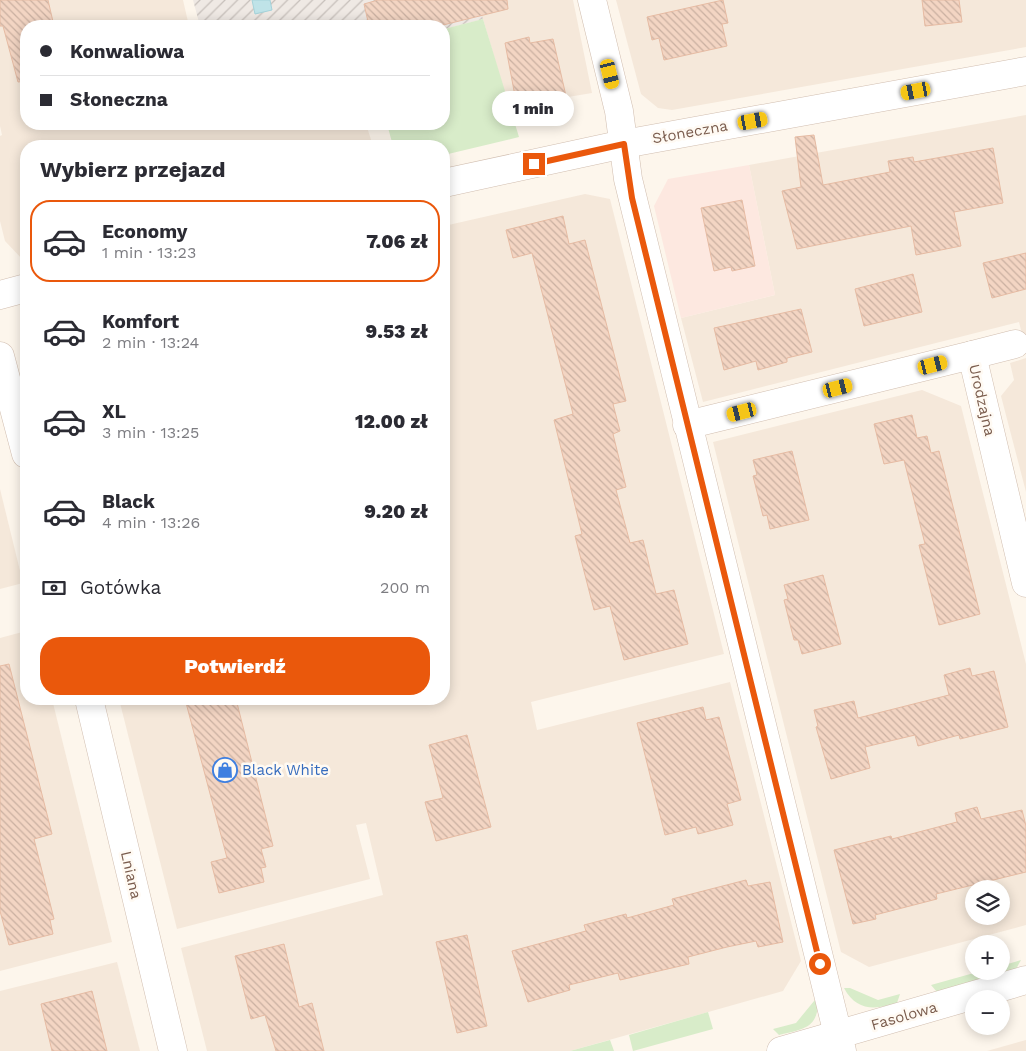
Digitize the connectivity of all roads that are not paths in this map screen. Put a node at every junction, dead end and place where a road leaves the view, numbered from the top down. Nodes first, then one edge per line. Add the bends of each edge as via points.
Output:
1 (592, 0) edge
2 (1026, 71) edge
3 (624, 144) junction
4 (450, 182) edge
5 (20, 290) edge
6 (0, 295) edge
7 (1015, 344) dead end
8 (972, 355) junction
9 (0, 356) edge
10 (687, 425) junction
11 (20, 431) edge
12 (1026, 583) edge
13 (90, 705) edge
14 (1026, 980) edge
15 (840, 1043) edge
16 (173, 1051) edge
17 (781, 1051) edge

1 - 3 street
2 - 3 street, Słoneczna
3 - 4 street, Słoneczna
3 - 10 street via 628,180
5 - 6 street
7 - 8 street
8 - 10 street, Urodzajna
8 - 12 street, Urodzajna
9 - 11 street
10 - 15 street
13 - 16 street, Lniana
14 - 15 street, Fasolowa
15 - 17 street, Fasolowa

